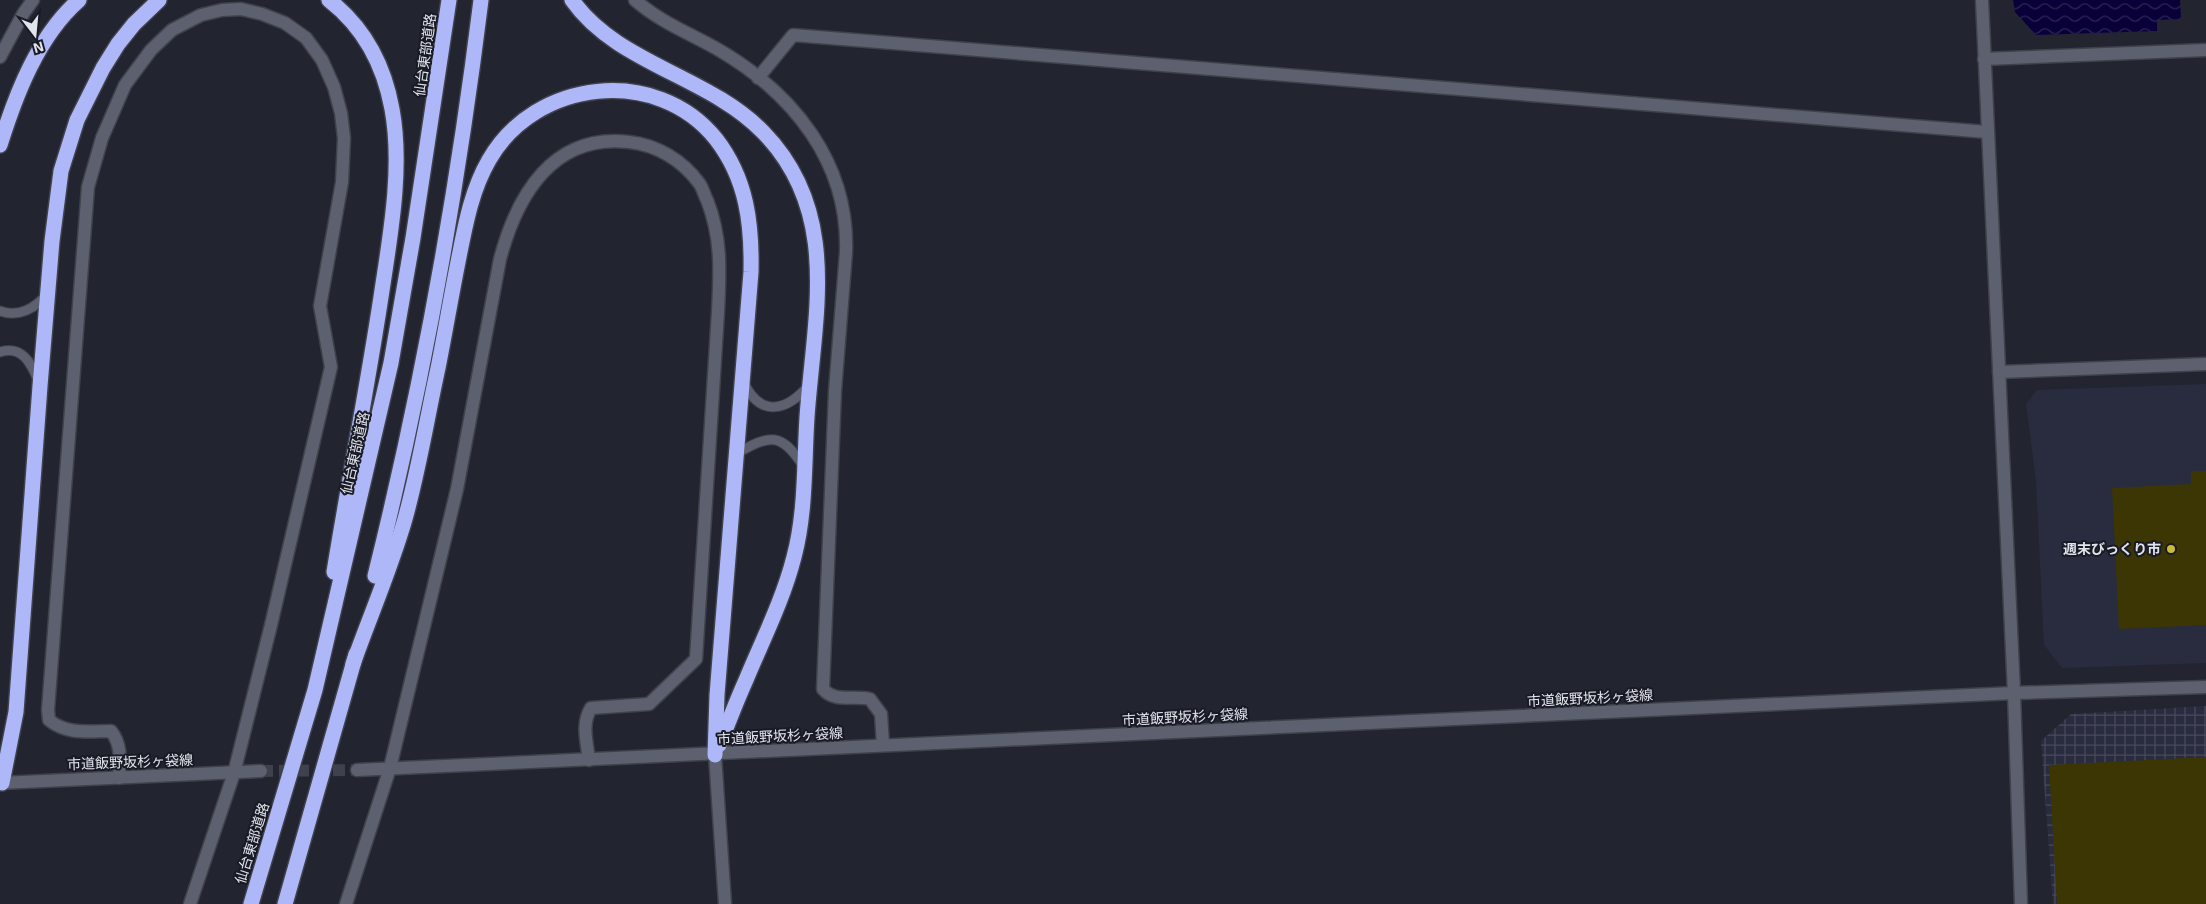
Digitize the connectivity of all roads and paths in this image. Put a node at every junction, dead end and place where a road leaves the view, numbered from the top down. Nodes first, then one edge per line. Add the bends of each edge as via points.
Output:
1 (33, 0) edge
2 (79, 0) edge
3 (159, 0) edge
4 (330, 0) edge
5 (449, 0) edge
6 (481, 0) edge
7 (572, 0) edge
8 (635, 0) edge
9 (1982, 0) edge
10 (2206, 50) edge
11 (0, 58) edge
12 (1984, 60) junction
13 (758, 78) junction
14 (1987, 132) junction
15 (0, 145) edge
16 (48, 291) junction
17 (0, 311) edge
18 (0, 352) edge
19 (2206, 364) edge
20 (1999, 372) junction
21 (742, 378) junction
22 (809, 384) junction
23 (40, 386) junction
24 (736, 454) junction
25 (804, 468) junction
26 (354, 664) junction
27 (2206, 687) edge
28 (315, 690) junction
29 (2014, 694) junction
30 (883, 745) junction
31 (715, 755) junction
32 (589, 760) junction
33 (390, 768) junction
34 (357, 770) tunnel mouth
35 (261, 771) tunnel mouth
36 (234, 773) junction
37 (120, 778) junction
38 (1, 779) edge
39 (190, 904) edge
40 (251, 904) edge
41 (285, 904) edge
42 (346, 904) edge
43 (725, 904) edge
44 (2022, 904) edge

1 - 11 street
2 - 15 highway via 54,28 37,55 21,86
3 - 16 highway via 118,44 78,120 61,171
4 - 28 highway via 352,21 378,60 392,110 395,168 391,228 371,363
5 - 28 highway, 仙台東部道路 via 391,363
6 - 26 highway via 470,89 424,355
7 - 22 highway via 595,25 621,45 740,111 776,145 794,170 810,213 816,241 818,270
8 - 13 street
9 - 12 street
10 - 12 street
12 - 14 street
13 - 14 street via 793,35
13 - 30 street via 786,102 821,147 843,212 847,238 846,267 835,391 823,690 836,698 860,696 870,699 881,714
14 - 20 street
16 - 17 lane via 40,302 18,314
16 - 23 highway
18 - 23 lane via 17,351 27,358
19 - 20 street
20 - 29 street
21 - 22 lane via 749,392 766,406 778,407 789,403
21 - 24 highway
21 - 26 highway via 750,272 749,212 742,186 715,138 694,118 667,102 610,90 580,93 552,103 528,117 508,134 489,159 468,210 405,519
22 - 25 highway
23 - 38 highway via 16,712
24 - 25 lane via 766,439 777,440 788,446
24 - 31 highway
25 - 31 highway via 800,536 786,586
26 - 41 highway
27 - 29 street, 市道飯野坂杉ヶ袋線
28 - 40 highway, 仙台東部道路
29 - 30 street, 市道飯野坂杉ヶ袋線
29 - 44 street
30 - 31 street, 市道飯野坂杉ヶ袋線
31 - 32 street, 市道飯野坂杉ヶ袋線
31 - 43 street
32 - 33 street, 市道飯野坂杉ヶ袋線
32 - 33 street via 585,726 591,708 648,704 696,658 718,312 718,234 700,184 670,156 646,144 617,140 594,142 557,158 522,202 505,239 458,489
33 - 34 street, 市道飯野坂杉ヶ袋線
33 - 42 street
35 - 36 street, 市道飯野坂杉ヶ袋線
36 - 37 street, 市道飯野坂杉ヶ袋線
36 - 37 street via 332,366 320,306 344,155 342,113 322,60 306,38 284,23 241,9 201,15 172,30 151,50 125,85 102,138 88,186 48,710 50,720 66,731 110,731 117,740 120,754
36 - 39 street
37 - 38 street, 市道飯野坂杉ヶ袋線

